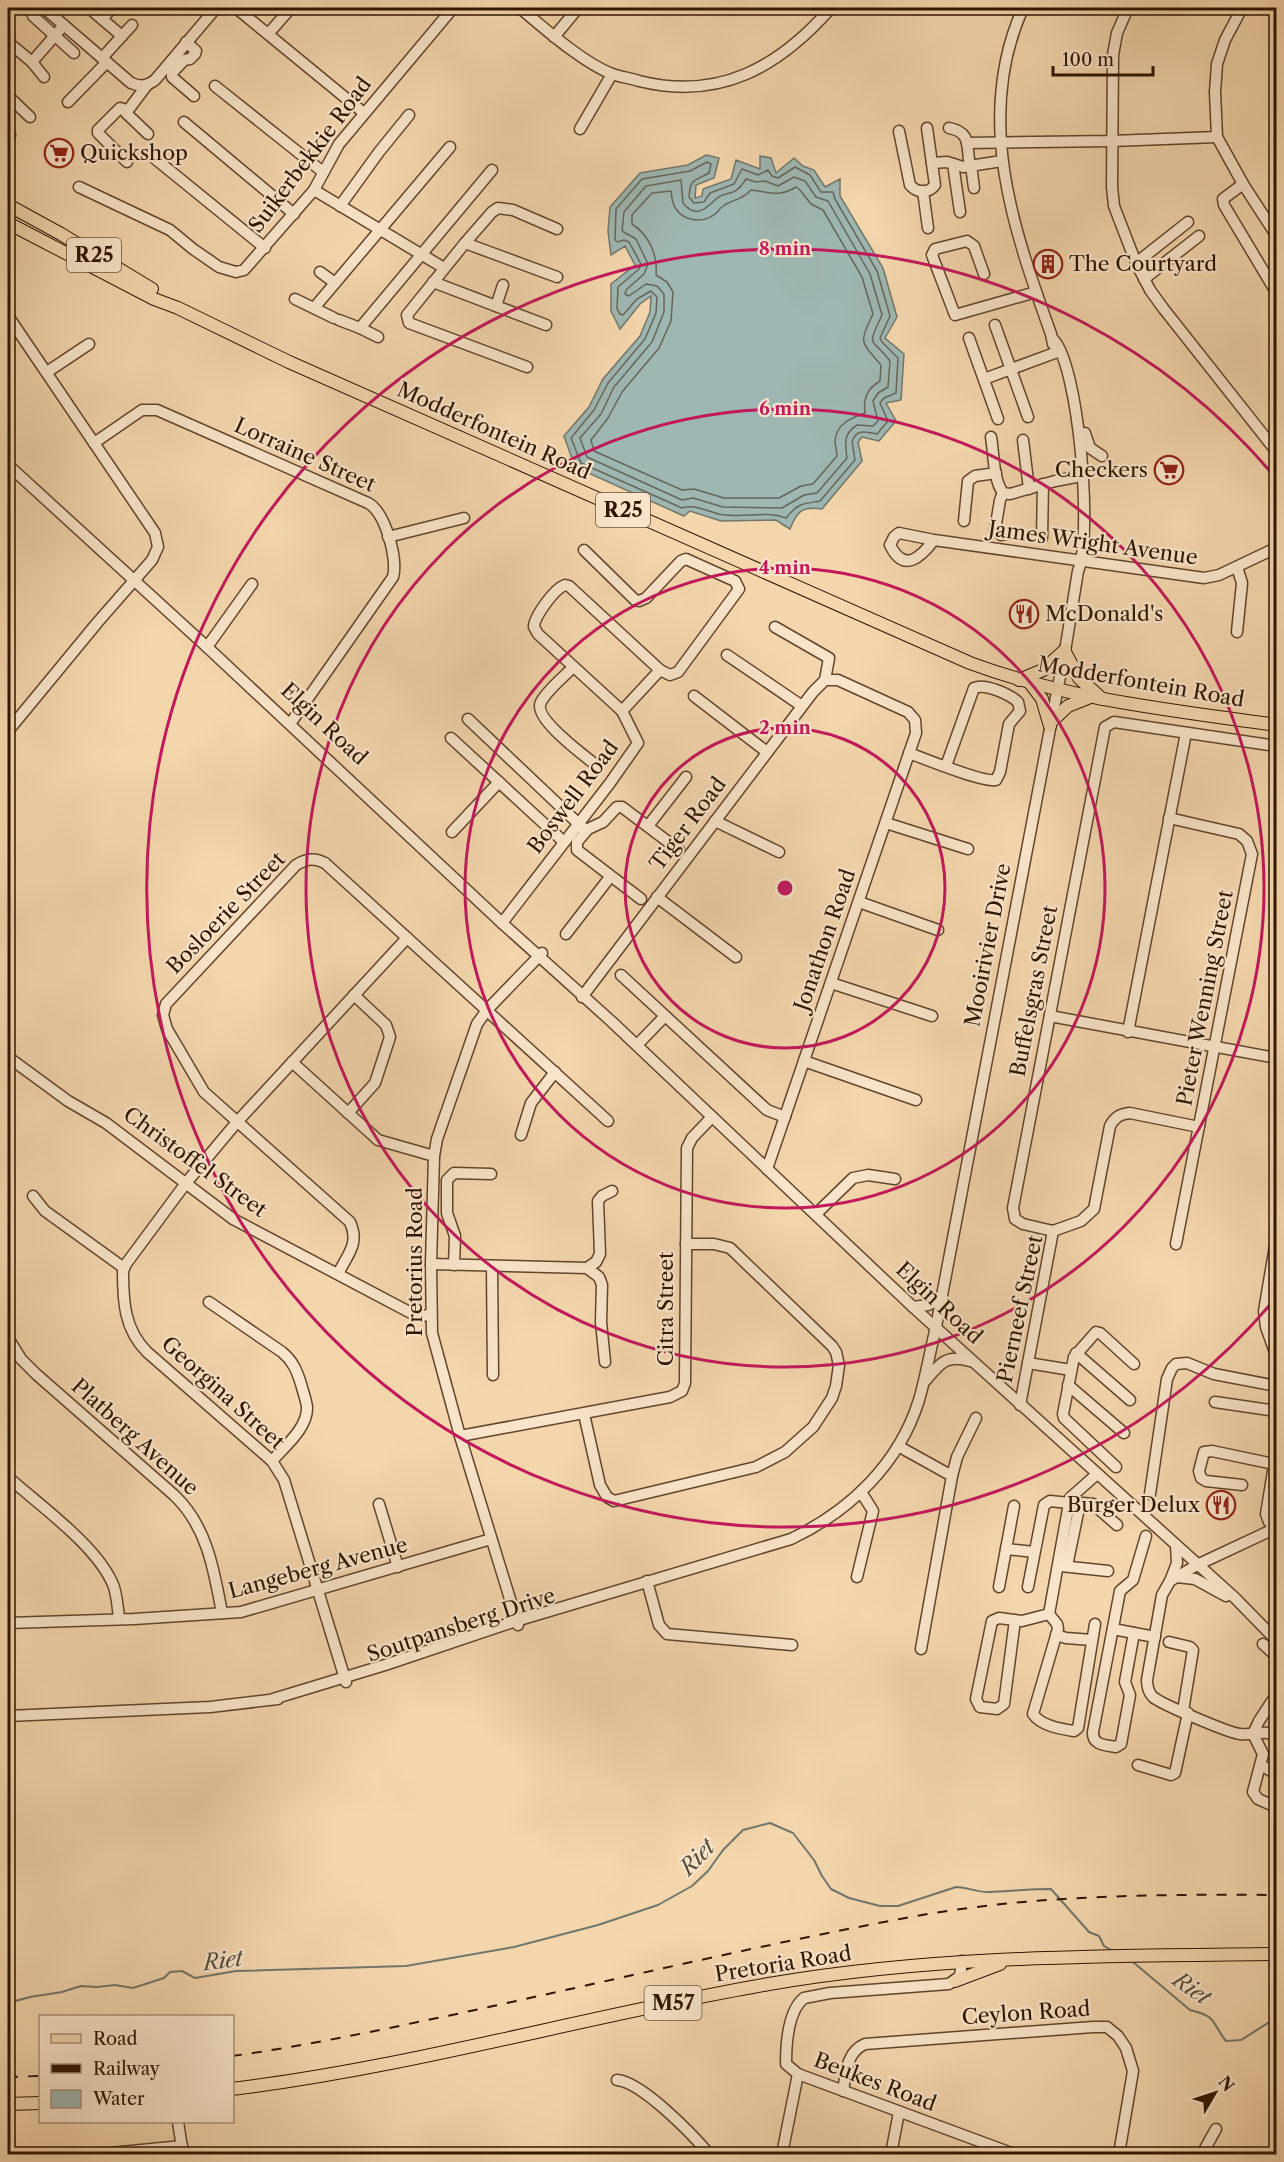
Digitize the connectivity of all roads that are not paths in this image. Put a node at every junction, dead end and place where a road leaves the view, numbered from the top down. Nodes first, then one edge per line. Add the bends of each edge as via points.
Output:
1 (44, 8) edge
2 (89, 8) edge
3 (112, 8) edge
4 (216, 8) edge
5 (236, 8) edge
6 (291, 8) edge
7 (453, 8) edge
8 (520, 8) edge
9 (578, 8) edge
10 (831, 8) edge
11 (1023, 8) edge
12 (1128, 8) edge
13 (1242, 8) edge
14 (33, 16) dead end
15 (102, 19) junction
16 (64, 24) junction
17 (132, 25) dead end
18 (268, 33) junction
19 (55, 35) junction
20 (122, 36) junction
21 (554, 37) junction
22 (8, 42) edge
23 (186, 42) junction
24 (74, 52) dead end
25 (32, 62) junction
26 (103, 63) junction
27 (612, 74) junction
28 (44, 77) dead end
29 (144, 85) junction
30 (215, 86) dead end
31 (8, 96) edge
32 (194, 96) dead end
33 (68, 102) dead end
34 (126, 110) junction
35 (364, 112) junction
36 (409, 115) dead end
37 (30, 117) dead end
38 (184, 122) dead end
39 (927, 128) dead end
40 (949, 128) dead end
41 (580, 129) dead end
42 (8, 130) edge
43 (899, 131) dead end
44 (148, 134) dead end
45 (1217, 137) junction
46 (1112, 141) junction
47 (8, 142) edge
48 (1001, 142) junction
49 (967, 143) junction
50 (450, 147) dead end
51 (153, 157) dead end
52 (1002, 161) junction
53 (127, 162) dead end
54 (932, 163) junction
55 (970, 163) junction
56 (953, 164) junction
57 (492, 170) dead end
58 (323, 172) junction
59 (1244, 184) junction
60 (79, 188) dead end
61 (974, 188) dead end
62 (314, 190) junction
63 (923, 191) junction
64 (8, 205) edge
65 (340, 206) junction
66 (960, 212) dead end
67 (294, 214) junction
68 (1188, 222) dead end
69 (8, 223) edge
70 (928, 228) dead end
71 (380, 229) junction
72 (557, 229) dead end
73 (1199, 236) dead end
74 (1276, 236) edge
75 (465, 243) junction
76 (265, 248) junction
77 (422, 255) junction
78 (1136, 263) junction
79 (444, 268) junction
80 (320, 272) dead end
81 (984, 274) dead end
82 (557, 278) dead end
83 (1144, 279) junction
84 (433, 282) junction
85 (335, 283) junction
86 (503, 285) dead end
87 (1036, 292) junction
88 (1276, 292) edge
89 (295, 299) dead end
90 (496, 306) junction
91 (178, 308) junction
92 (314, 308) junction
93 (8, 316) edge
94 (546, 325) dead end
95 (995, 325) dead end
96 (360, 328) junction
97 (378, 337) dead end
98 (969, 338) dead end
99 (88, 344) dead end
100 (1058, 352) junction
101 (527, 367) dead end
102 (1011, 370) junction
103 (47, 372) junction
104 (1068, 376) junction
105 (984, 379) junction
106 (1028, 417) dead end
107 (998, 419) dead end
108 (991, 437) dead end
109 (1023, 440) dead end
110 (94, 443) junction
111 (1276, 451) edge
112 (8, 458) edge
113 (8, 465) edge
114 (996, 473) junction
115 (1079, 477) junction
116 (1043, 484) junction
117 (1029, 489) junction
118 (1003, 493) junction
119 (464, 518) dead end
120 (964, 521) dead end
121 (1011, 533) dead end
122 (388, 537) junction
123 (1042, 538) dead end
124 (934, 540) dead end
125 (1081, 544) junction
126 (1276, 548) edge
127 (584, 550) dead end
128 (1060, 559) junction
129 (1099, 563) junction
130 (1237, 567) junction
131 (1079, 568) junction
132 (135, 578) junction
133 (252, 584) dead end
134 (775, 627) dead end
135 (1237, 632) dead end
136 (208, 645) junction
137 (1065, 651) junction
138 (727, 655) dead end
139 (573, 667) junction
140 (660, 670) junction
141 (825, 680) junction
142 (1024, 681) junction
143 (1058, 690) junction
144 (694, 696) dead end
145 (1089, 697) junction
146 (1103, 699) junction
147 (802, 706) junction
148 (622, 711) junction
149 (468, 719) dead end
150 (291, 723) junction
151 (1050, 724) junction
152 (1276, 725) edge
153 (8, 731) edge
154 (1186, 733) junction
155 (452, 738) dead end
156 (1276, 746) edge
157 (767, 752) junction
158 (909, 753) junction
159 (597, 766) dead end
160 (946, 766) junction
161 (686, 777) dead end
162 (499, 782) junction
163 (1169, 818) junction
164 (715, 821) junction
165 (886, 823) junction
166 (648, 826) junction
167 (582, 827) junction
168 (452, 832) dead end
169 (564, 842) junction
170 (968, 849) dead end
171 (679, 850) dead end
172 (779, 852) dead end
173 (610, 877) junction
174 (657, 897) junction
175 (641, 899) dead end
176 (858, 902) junction
177 (504, 916) junction
178 (938, 930) dead end
179 (566, 934) dead end
180 (407, 938) junction
181 (540, 955) junction
182 (736, 957) dead end
183 (621, 975) dead end
184 (831, 983) junction
185 (354, 995) junction
186 (583, 995) junction
187 (487, 1010) junction
188 (665, 1016) junction
189 (932, 1016) dead end
190 (1050, 1016) junction
191 (1128, 1032) junction
192 (637, 1045) junction
193 (1216, 1046) junction
194 (8, 1057) edge
195 (1276, 1058) edge
196 (804, 1061) junction
197 (292, 1062) junction
198 (555, 1072) junction
199 (916, 1100) dead end
200 (348, 1113) junction
201 (712, 1117) junction
202 (785, 1117) junction
203 (608, 1121) dead end
204 (237, 1122) junction
205 (1200, 1127) junction
206 (521, 1134) dead end
207 (434, 1156) junction
208 (767, 1169) junction
209 (491, 1174) dead end
210 (895, 1179) dead end
211 (186, 1183) junction
212 (612, 1191) dead end
213 (33, 1196) dead end
214 (816, 1214) junction
215 (1053, 1231) junction
216 (1276, 1240) edge
217 (686, 1244) junction
218 (1176, 1244) dead end
219 (431, 1264) junction
220 (454, 1265) junction
221 (492, 1266) junction
222 (124, 1268) junction
223 (587, 1268) junction
224 (338, 1274) junction
225 (941, 1298) junction
226 (209, 1302) dead end
227 (914, 1307) junction
228 (431, 1314) junction
229 (936, 1327) junction
230 (8, 1338) edge
231 (1076, 1353) junction
232 (1276, 1355) edge
233 (605, 1362) dead end
234 (974, 1362) junction
235 (1028, 1363) junction
236 (1134, 1364) dead end
237 (1071, 1370) junction
238 (493, 1375) dead end
239 (924, 1382) junction
240 (1068, 1385) junction
241 (1276, 1386) edge
242 (1130, 1400) dead end
243 (1215, 1402) dead end
244 (1020, 1405) junction
245 (1276, 1411) edge
246 (584, 1414) junction
247 (976, 1418) dead end
248 (1124, 1433) dead end
249 (460, 1436) junction
250 (898, 1446) junction
251 (1276, 1459) edge
252 (272, 1461) junction
253 (1116, 1467) dead end
254 (1097, 1474) junction
255 (952, 1476) junction
256 (8, 1477) edge
257 (1242, 1485) dead end
258 (861, 1492) junction
259 (1150, 1494) dead end
260 (1069, 1503) junction
261 (379, 1504) dead end
262 (1014, 1506) dead end
263 (1266, 1514) junction
264 (1117, 1525) dead end
265 (1276, 1528) edge
266 (1146, 1536) dead end
267 (491, 1539) junction
268 (1246, 1542) junction
269 (1176, 1545) junction
270 (1006, 1549) junction
271 (1034, 1552) junction
272 (1197, 1565) junction
273 (1062, 1566) junction
274 (398, 1567) junction
275 (1108, 1571) dead end
276 (857, 1577) dead end
277 (1173, 1579) junction
278 (651, 1582) junction
279 (999, 1587) dead end
280 (1028, 1587) dead end
281 (319, 1590) junction
282 (1235, 1598) junction
283 (1245, 1608) junction
284 (222, 1613) junction
285 (1049, 1614) junction
286 (119, 1619) junction
287 (1015, 1620) junction
288 (8, 1623) edge
289 (517, 1624) junction
290 (1095, 1624) dead end
291 (1113, 1629) junction
292 (1276, 1631) edge
293 (1134, 1633) junction
294 (1056, 1635) junction
295 (1155, 1637) junction
296 (1092, 1640) junction
297 (1276, 1640) edge
298 (1169, 1642) dead end
299 (1263, 1644) dead end
300 (792, 1645) dead end
301 (921, 1649) dead end
302 (1276, 1656) edge
303 (340, 1660) junction
304 (345, 1679) junction
305 (320, 1684) junction
306 (1276, 1695) edge
307 (273, 1699) junction
308 (1185, 1712) junction
309 (8, 1716) edge
310 (1253, 1734) junction
311 (1276, 1736) edge
312 (1138, 1765) dead end
313 (1261, 1765) junction
314 (1276, 1774) edge
315 (1276, 1807) edge
316 (1276, 1954) edge
317 (1012, 1960) junction
318 (962, 1961) junction
319 (946, 1962) junction
320 (955, 1981) junction
321 (798, 2074) junction
322 (617, 2080) dead end
323 (234, 2089) edge
324 (843, 2091) junction
325 (39, 2103) edge
326 (8, 2104) edge
327 (899, 2112) junction
328 (178, 2123) edge
329 (1216, 2129) dead end
330 (1276, 2146) edge
331 (182, 2150) edge
332 (100, 2154) edge
333 (709, 2154) edge
334 (782, 2154) edge
335 (891, 2154) edge
336 (1009, 2154) edge
337 (1119, 2154) edge
338 (1202, 2154) edge
339 (1273, 2154) edge

1 - 16 street
2 - 15 street
3 - 15 street
4 - 23 street
5 - 18 street
6 - 18 street
7 - 35 street, Suikerbekkie Road
8 - 21 street
9 - 21 street
10 - 27 street via 774,61 722,84 691,88
11 - 48 street, Mooirivier Drive via 1005,60 999,110
12 - 46 street via 1113,55
13 - 45 street via 1217,64
14 - 19 street
15 - 20 street
16 - 19 street
16 - 26 street
17 - 20 street
18 - 35 street
19 - 24 street
19 - 25 street
20 - 26 street
21 - 27 street
22 - 25 street
23 - 29 street via 155,80
23 - 32 street via 195,54 184,60 172,77
25 - 28 street
26 - 29 street via 131,83
26 - 33 street
27 - 41 street
29 - 34 street
30 - 58 street
31 - 37 street
34 - 44 street
34 - 53 street via 120,108 98,133
35 - 58 street, Suikerbekkie Road
36 - 65 street
38 - 67 street
39 - 54 street
40 - 49 street via 963,132
42 - 47 street
43 - 63 street via 910,185
45 - 46 street
45 - 59 street
46 - 48 street
46 - 78 street via 1114,206
48 - 49 street
48 - 52 street, Mooirivier Drive
49 - 55 street
50 - 71 street
51 - 76 street
52 - 55 street
52 - 87 street, Mooirivier Drive via 1011,212
54 - 56 street
54 - 63 street via 935,185
55 - 56 street via 963,167
55 - 61 street
56 - 66 street
57 - 77 street
58 - 62 street, Suikerbekkie Road
59 - 74 street
59 - 88 street via 1223,199 1224,205
60 - 76 street, Suikerbekkie Road via 164,226 219,267 244,270
62 - 65 street
62 - 67 street, Suikerbekkie Road
63 - 70 street
64 - 91 main road, Modderfontein Road / R25 via 138,280
65 - 71 street
67 - 76 street, Suikerbekkie Road
68 - 78 street
69 - 91 main road, Modderfontein Road / R25
71 - 77 street
71 - 85 street
72 - 75 street via 513,210 498,208
73 - 83 street
75 - 79 street
75 - 82 street
77 - 79 street
77 - 96 street
78 - 83 street
79 - 84 street
80 - 85 street
81 - 87 street via 971,242 933,252 955,315
83 - 111 street
84 - 90 street
84 - 101 street via 407,315 409,323
85 - 92 street
86 - 90 street
87 - 100 street, Mooirivier Drive
89 - 92 street
90 - 94 street
91 - 142 main road, Modderfontein Road / R25 via 289,362 929,646
92 - 96 street
93 - 103 street
95 - 102 street
96 - 97 street
98 - 105 street
99 - 103 street
100 - 102 street
100 - 104 street, Mooirivier Drive
100 - 115 street, Mooirivier Drive via 1072,412
102 - 105 street
102 - 106 street
103 - 110 street
104 - 115 street, Mooirivier Drive via 1078,418
104 - 115 street via 1081,408 1088,445 1101,456
105 - 107 street
108 - 114 street
109 - 117 street
110 - 122 street, Lorraine Street via 142,410 157,410 368,502 378,510
110 - 132 street via 158,540 156,553
112 - 132 street, Elgin Road
113 - 132 street, Elgin Road
114 - 118 street
114 - 120 street via 968,481
115 - 116 street
115 - 125 street, Mooirivier Drive
116 - 117 street
116 - 123 street
117 - 118 street
118 - 121 street via 995,530 1000,535
119 - 122 street
122 - 150 street, Lorraine Street via 393,577
124 - 128 street, James Wright Avenue
125 - 128 street
125 - 129 street
125 - 131 street, Mooirivier Drive
126 - 130 street, James Wright Avenue
127 - 140 street via 639,601 686,559 739,586 678,672 670,675
128 - 131 street, James Wright Avenue
129 - 130 street, James Wright Avenue via 1204,578
129 - 131 street, James Wright Avenue
129 - 131 street via 1088,570
130 - 135 street via 1242,583
131 - 137 street, Mooirivier Drive
132 - 136 street, Elgin Road
132 - 153 street
133 - 136 street
134 - 141 street via 829,658
136 - 150 street, Elgin Road
137 - 142 main road
137 - 143 street, Mooirivier Drive
137 - 146 main road via 1079,678
138 - 147 street
139 - 140 street, Boswell Road via 538,634 533,624 556,590 565,585
139 - 148 street, Boswell Road
139 - 159 street via 541,702 540,711 553,728
140 - 148 street
141 - 147 street, Tiger Road
141 - 158 street, Jonathon Road via 838,680 912,716 916,733
142 - 143 main road, Modderfontein Road / R25
142 - 151 main road via 1042,699
143 - 145 main road, Modderfontein Road / R25
143 - 151 street, Mooirivier Drive
144 - 157 street
145 - 146 main road, Modderfontein Road / R25
145 - 151 main road via 1068,706
146 - 152 main road, Modderfontein Road / R25
147 - 157 street, Tiger Road
148 - 167 street, Boswell Road via 637,745
149 - 167 street
150 - 177 street, Elgin Road
151 - 225 street, Mooirivier Drive
154 - 156 street
154 - 163 street
154 - 190 street, Buffelsgras Street via 1114,722 1103,731
155 - 162 street
157 - 164 street, Tiger Road
158 - 160 street
158 - 165 street, Jonathon Road
160 - 160 street via 976,687 1016,700 1020,708 1009,724 998,778 987,781
161 - 166 street
162 - 168 street
162 - 169 street
163 - 191 street
163 - 193 street, Pieter Wenning Street via 1233,832 1244,837 1252,849
164 - 172 street
164 - 174 street, Tiger Road
165 - 170 street
165 - 176 street, Jonathon Road
166 - 167 street via 619,806 603,822
166 - 171 street
167 - 169 street, Boswell Road
167 - 173 street via 576,848
169 - 177 street, Boswell Road
173 - 175 street
173 - 179 street
174 - 182 street
174 - 186 street, Tiger Road
176 - 178 street
176 - 184 street, Jonathon Road
177 - 181 street, Elgin Road
180 - 185 street
180 - 187 street, Bosloerie Street
180 - 204 street, Bosloerie Street via 325,863 307,859 296,865 166,1004 163,1015 167,1029 199,1087
181 - 186 street, Elgin Road
181 - 187 street, Pretorius Road
183 - 188 street
184 - 189 street
184 - 196 street, Jonathon Road
185 - 197 street
185 - 200 street via 386,1025 390,1037 375,1083
186 - 192 street, Elgin Road
187 - 198 street, Bosloerie Street
187 - 207 street, Pretorius Road via 475,1031
188 - 192 street
188 - 202 street via 767,1110
190 - 191 street
190 - 215 street, Buffelsgras Street via 1013,1212 1023,1224
191 - 193 street
192 - 201 street, Elgin Road
193 - 195 street
193 - 205 street, Pieter Wenning Street
194 - 211 street, Christoffel Street
196 - 199 street
196 - 202 street, Jonathon Road
197 - 200 street
197 - 204 street
198 - 203 street, Bosloerie Street
198 - 206 street via 531,1103
200 - 207 street via 381,1141
201 - 208 street, Elgin Road
201 - 217 street, Citra Street via 687,1148
202 - 208 street, Jonathon Road
204 - 211 street
204 - 224 street, Bosloerie Street via 350,1222 354,1244
205 - 215 street, Pierneef Street via 1130,1113 1119,1115 1110,1126 1094,1209 1081,1221
205 - 218 street, Pieter Wenning Street
207 - 219 street, Pretorius Road
208 - 214 street, Elgin Road
209 - 220 street via 454,1173 447,1180
210 - 214 street via 868,1175 852,1178
211 - 222 street
211 - 224 street, Christoffel Street via 233,1219
212 - 223 street via 598,1202 600,1254
213 - 222 street via 45,1211
214 - 227 street, Elgin Road
215 - 235 street, Pierneef Street
216 - 232 street via 1264,1311
217 - 246 street, Citra Street via 684,1388 670,1397
217 - 246 street via 730,1248 832,1346 838,1358 838,1372 827,1408 802,1439 762,1465 615,1501 607,1497 600,1485
219 - 220 street
219 - 228 street, Pretorius Road
220 - 221 street
221 - 223 street
221 - 238 street
222 - 252 street, Georgina Street via 126,1316 135,1339
223 - 233 street via 599,1277 602,1285
224 - 228 street, Christoffel Street via 413,1314
225 - 227 street
225 - 229 street, Mooirivier Drive
226 - 252 street via 282,1352 297,1371 307,1414 303,1425
227 - 229 street, Elgin Road
228 - 249 street, Pretorius Road via 433,1340
229 - 234 street, Elgin Road
229 - 239 street, Soutpansberg Drive
230 - 284 street, Platberg Avenue via 36,1374 185,1507 201,1530
231 - 236 street via 1098,1332
231 - 237 street
231 - 242 street
234 - 239 street via 946,1360
234 - 244 street, Elgin Road
235 - 237 street
235 - 244 street, Pierneef Street
237 - 240 street
239 - 250 street, Soutpansberg Drive via 914,1415
240 - 248 street
240 - 253 street via 1065,1421
241 - 259 street via 1214,1374 1187,1363 1176,1364 1167,1379
243 - 245 street
244 - 254 street, Elgin Road
246 - 249 street, Citra Street
247 - 255 street
249 - 267 street, Pretorius Road
250 - 255 street
250 - 258 street, Soutpansberg Drive
251 - 257 street via 1204,1452 1201,1478
251 - 263 street
252 - 281 street, Georgina Street via 284,1480
254 - 260 street via 1073,1494
254 - 269 street, Elgin Road
255 - 301 street
256 - 286 street via 91,1552 113,1586
258 - 276 street via 873,1511
258 - 278 street, Soutpansberg Drive via 831,1518 791,1539
260 - 271 street via 1050,1501 1044,1505
260 - 273 street
261 - 274 street
262 - 270 street
263 - 265 street
263 - 268 street via 1262,1526
264 - 273 street via 1093,1504 1080,1506
265 - 268 street
266 - 291 street via 1133,1580 1120,1591
267 - 274 street, Langeberg Avenue
267 - 289 street, Pretorius Road
268 - 272 street
269 - 272 street, Elgin Road
269 - 277 street
270 - 271 street
270 - 279 street
271 - 280 street
272 - 277 street
272 - 282 street, Elgin Road
273 - 275 street
273 - 285 street
274 - 281 street, Langeberg Avenue
277 - 282 street via 1191,1578
277 - 295 street via 1162,1595
278 - 289 street, Soutpansberg Drive
278 - 300 street via 659,1625 667,1634
281 - 284 street, Langeberg Avenue via 241,1612
281 - 303 street, Georgina Street
282 - 283 street, Elgin Road
283 - 292 street, Elgin Road
283 - 297 street, Elgin Road
284 - 286 street, Langeberg Avenue
285 - 287 street
285 - 294 street via 1057,1624
286 - 288 street, Langeberg Avenue
287 - 287 street via 1004,1704 998,1709 980,1707 976,1699 992,1622 996,1618
289 - 304 street, Soutpansberg Drive
290 - 296 street
291 - 293 street
291 - 293 street via 1093,1736 1098,1743 1116,1747 1120,1746 1130,1695 1125,1682
293 - 295 street
294 - 296 street
294 - 296 street via 1033,1714 1044,1723 1073,1731 1078,1727
295 - 308 street via 1148,1689 1157,1699
298 - 308 street via 1193,1650
299 - 302 street
303 - 304 street, Georgina Street
303 - 305 street via 333,1674
304 - 305 street, Soutpansberg Drive
304 - 307 street, Soutpansberg Drive
305 - 307 street, Soutpansberg Drive
306 - 310 street
307 - 309 street, Soutpansberg Drive via 210,1707
308 - 310 street via 1236,1734
308 - 312 street via 1175,1773
310 - 311 street via 1269,1732
310 - 313 street via 1263,1754
313 - 314 street
313 - 315 street via 1254,1795
316 - 317 main road, Pretoria Road / M57
317 - 318 main road, Pretoria Road / M57
317 - 320 main road
318 - 319 main road, Pretoria Road / M57
318 - 320 street via 961,1973
319 - 320 main road
319 - 323 main road, Pretoria Road / M57 via 769,1984 390,2062
320 - 321 street, Beukes Road via 939,1986 814,1994 804,1998 795,2010 786,2059
321 - 324 street, Beukes Road
321 - 334 street
322 - 333 street via 633,2084 647,2094
324 - 327 street, Beukes Road
324 - 337 street, Ceylon Road via 851,2055 865,2044 1107,2027 1123,2042 1133,2071
325 - 326 main road
327 - 335 street
327 - 336 street, Beukes Road
328 - 331 street
329 - 338 street
330 - 339 street
331 - 332 street

